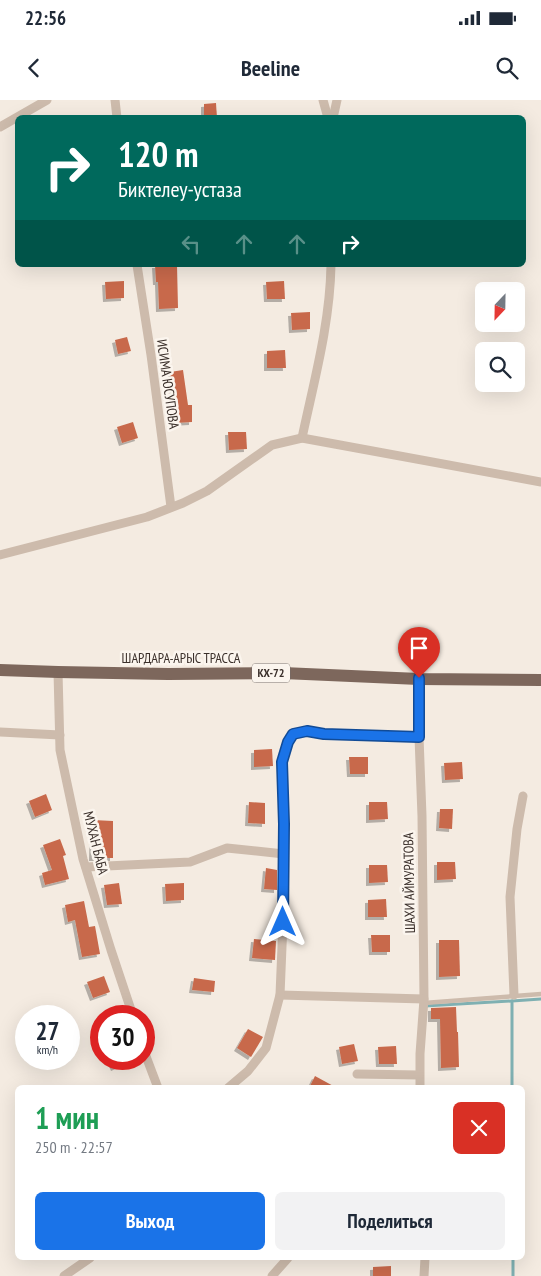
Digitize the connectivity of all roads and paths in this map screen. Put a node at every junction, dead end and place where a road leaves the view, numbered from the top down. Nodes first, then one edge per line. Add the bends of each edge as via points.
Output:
1 (46, 100) edge
2 (115, 100) edge
3 (323, 100) edge
4 (337, 100) edge
5 (21, 115) edge
6 (117, 115) edge
7 (327, 115) edge
8 (334, 115) edge
9 (15, 119) edge
10 (0, 128) edge
11 (137, 267) edge
12 (331, 267) edge
13 (302, 438) junction
14 (541, 482) edge
15 (171, 507) junction
16 (0, 555) edge
17 (0, 670) edge
18 (58, 672) junction
19 (419, 678) junction
20 (541, 680) edge
21 (0, 732) edge
22 (60, 735) junction
23 (419, 737) junction
24 (523, 796) dead end
25 (284, 854) junction
26 (86, 867) junction
27 (541, 994) edge
28 (280, 995) junction
29 (514, 995) junction
30 (424, 1001) junction
31 (129, 1005) edge
32 (151, 1070) edge
33 (357, 1074) dead end
34 (420, 1075) junction
35 (157, 1085) edge
36 (232, 1085) edge
37 (420, 1085) edge
38 (87, 1260) edge
39 (286, 1260) edge
40 (425, 1260) edge
41 (64, 1276) edge
42 (272, 1276) edge
43 (424, 1276) edge

1 - 5 street
2 - 6 street
3 - 7 street
4 - 8 street
9 - 10 street
11 - 15 street, ИСИМА ЮСУПОВА
12 - 13 street via 329,305
13 - 14 street
13 - 15 street via 272,445 208,491
15 - 16 street via 147,517
17 - 18 main road, ШАРДАРА-АРЫС ТРАССА / КХ-72
18 - 19 main road, ШАРДАРА-АРЫС ТРАССА / КХ-72 via 283,673
18 - 22 street, МУХАН БАБА
19 - 20 main road, ШАРДАРА-АРЫС ТРАССА / КХ-72
19 - 23 street, ШАХИ АЙМУРАТОВА
21 - 22 street
22 - 26 street, МУХАН БАБА via 60,750
23 - 25 street via 307,731 293,734 282,762
23 - 30 street, ШАХИ АЙМУРАТОВА
24 - 29 street via 510,898
25 - 26 street via 227,848 190,862
25 - 28 street
26 - 31 street, МУХАН БАБА
27 - 29 lane
28 - 30 street
28 - 36 street via 266,1048 248,1071
29 - 30 lane
30 - 34 street, ШАХИ АЙМУРАТОВА
32 - 35 street
33 - 34 street
34 - 37 street, ШАХИ АЙМУРАТОВА
38 - 41 street
39 - 42 street
40 - 43 street

